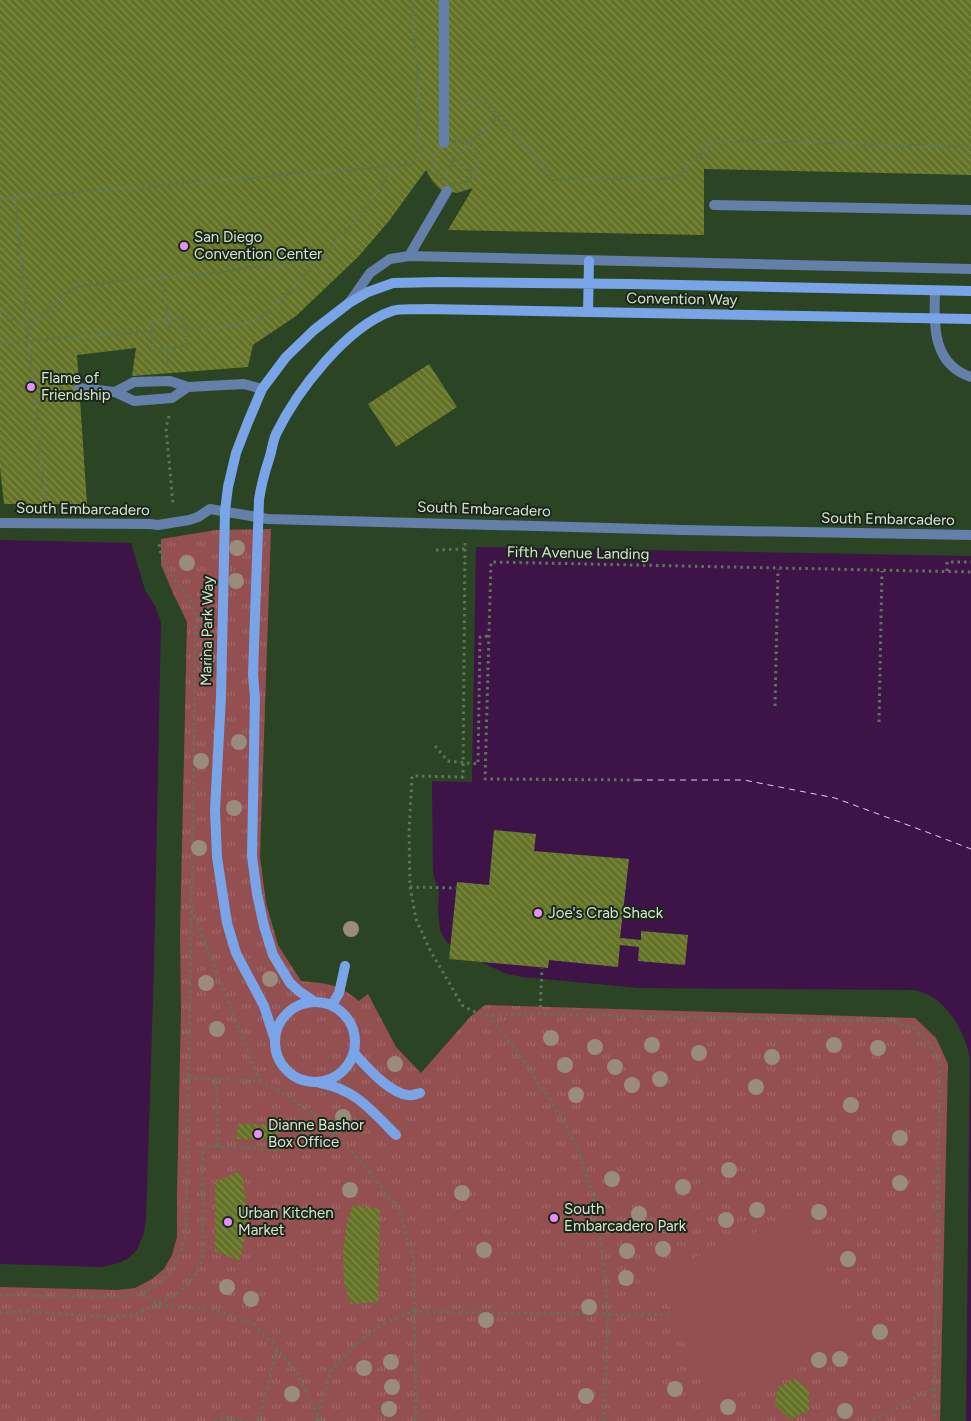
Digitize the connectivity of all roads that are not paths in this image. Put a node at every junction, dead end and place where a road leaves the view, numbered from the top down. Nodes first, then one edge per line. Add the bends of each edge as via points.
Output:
1 (444, 0) edge
2 (444, 143) road end
3 (447, 191) dead end
4 (714, 206) dead end
5 (971, 210) edge
6 (409, 256) junction
7 (589, 261) junction
8 (971, 269) edge
9 (394, 282) joint
10 (589, 284) junction
11 (935, 291) junction
12 (971, 292) edge
13 (349, 303) junction
14 (588, 312) junction
15 (934, 319) junction
16 (971, 319) edge
17 (971, 377) edge
18 (188, 387) junction
19 (80, 388) dead end
20 (262, 389) junction
21 (115, 392) junction
22 (225, 511) junction
23 (259, 517) junction
24 (0, 523) edge
25 (971, 535) edge
26 (345, 966) dead end
27 (315, 1002) junction
28 (332, 1005) junction
29 (275, 1040) junction
30 (354, 1053) junction
31 (314, 1082) junction
32 (420, 1093) dead end
33 (396, 1135) dead end

1 - 2 street, bridge
3 - 6 street
4 - 5 street
6 - 7 street
6 - 13 street via 390,259 370,273
7 - 8 street
7 - 10 street
9 - 10 street, Convention Way
9 - 13 street, Marina Park Way
10 - 11 street, Convention Way
10 - 14 street
11 - 12 street, Convention Way
11 - 15 street
13 - 20 street, Marina Park Way via 286,356
14 - 15 street, Convention Way
14 - 23 street, Convention Way via 393,310 369,323 346,340 291,406 275,436 263,478
15 - 16 street, Convention Way
15 - 17 street via 937,341 947,362 961,374
18 - 20 street via 244,384
18 - 21 street via 170,381 134,382
18 - 21 street via 172,398 134,401
19 - 21 street
20 - 22 street, Marina Park Way via 236,453
22 - 23 street, South Embarcadero
22 - 24 street, South Embarcadero via 210,508 198,517 158,525
22 - 29 street, Marina Park Way via 215,810 217,857 227,923 236,953 264,1006
23 - 25 street, South Embarcadero
23 - 27 street via 253,675 252,856 257,894 273,955 290,983
26 - 28 street via 339,993
27 - 28 street
27 - 29 street via 292,1009 283,1018
28 - 30 street via 342,1011 354,1030
29 - 31 street via 277,1053 290,1074
30 - 31 street via 349,1065 339,1075 327,1081
30 - 32 street via 381,1080 399,1092 409,1096
31 - 33 street via 348,1093 369,1107

